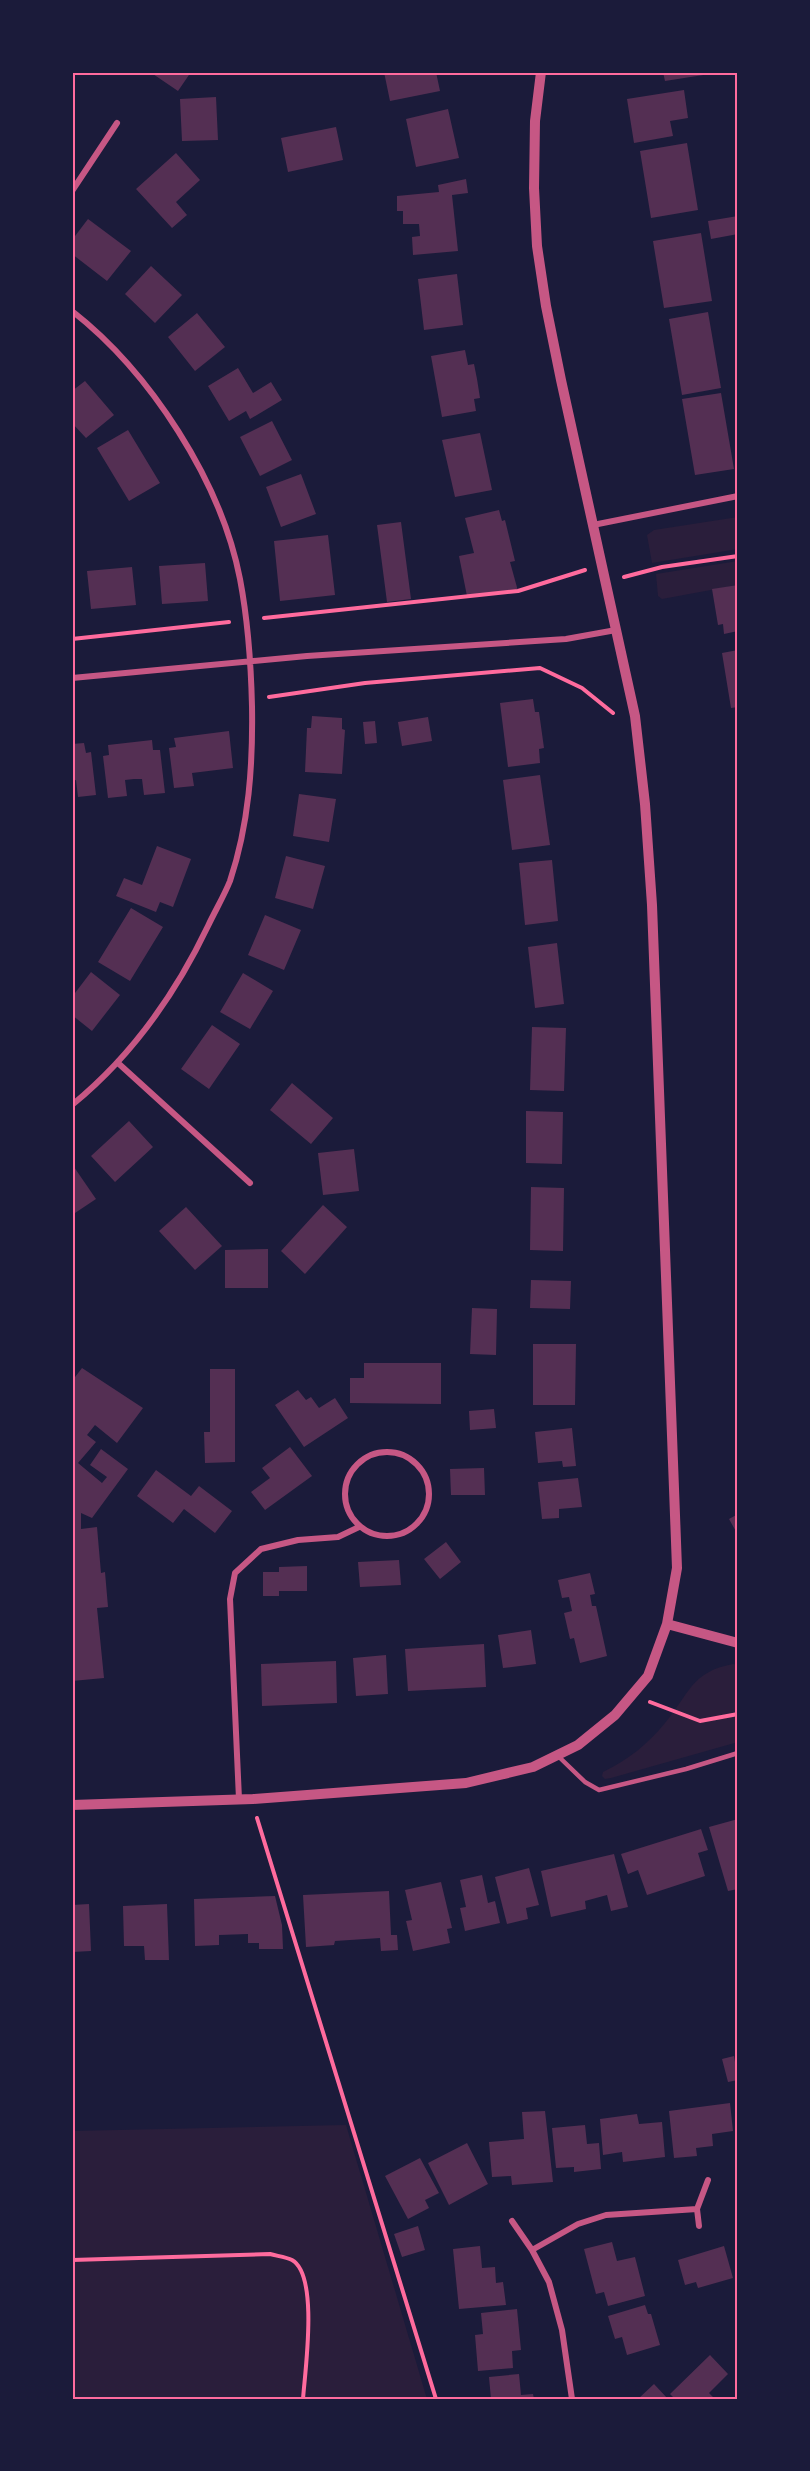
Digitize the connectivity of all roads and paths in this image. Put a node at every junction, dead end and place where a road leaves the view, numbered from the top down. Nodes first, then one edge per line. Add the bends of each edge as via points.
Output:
1 (541, 72) edge
2 (117, 123) dead end
3 (72, 191) edge
4 (72, 311) edge
5 (738, 496) edge
6 (593, 525) junction
7 (738, 556) edge
8 (602, 565) junction
9 (606, 581) junction
10 (246, 620) junction
11 (617, 630) junction
12 (72, 639) edge
13 (250, 662) junction
14 (72, 678) edge
15 (252, 700) junction
16 (637, 732) junction
17 (118, 1063) junction
18 (72, 1105) edge
19 (250, 1183) dead end
20 (359, 1527) junction
21 (667, 1624) junction
22 (738, 1643) edge
23 (632, 1695) junction
24 (738, 1714) edge
25 (738, 1753) edge
26 (557, 1755) junction
27 (253, 1798) junction
28 (238, 1799) junction
29 (72, 1805) edge
30 (708, 2180) dead end
31 (696, 2209) junction
32 (512, 2221) dead end
33 (699, 2226) dead end
34 (532, 2250) junction
35 (72, 2260) edge
36 (303, 2399) edge
37 (436, 2399) edge
38 (572, 2399) edge

1 - 6 street via 534,177 537,246 550,327
2 - 3 street
4 - 10 street via 98,331 179,433 219,511 240,579
5 - 6 street
6 - 8 street
7 - 9 path via 662,567
8 - 9 street
8 - 10 path via 518,591
9 - 11 street
10 - 12 path
10 - 13 street
11 - 13 street via 567,639
11 - 16 street
13 - 14 street
13 - 15 street
15 - 16 path via 364,682 540,668 582,688
15 - 17 street via 250,789 229,882 187,970
16 - 21 street via 652,906 677,1568
17 - 18 street
17 - 19 street
20 - 20 street via 379,1536 401,1535 420,1523 430,1503 429,1481 416,1462 396,1452 374,1454 355,1466 345,1486 346,1508
20 - 28 street via 338,1537 298,1540 261,1549 235,1573 230,1599
21 - 22 street
21 - 23 street via 648,1676
23 - 24 path via 700,1721
23 - 26 street via 615,1715 578,1745
25 - 26 lane via 599,1790
26 - 27 street via 533,1767 465,1783
27 - 28 street
27 - 37 path via 260,1833
28 - 29 street
30 - 31 street
31 - 33 street
31 - 34 street via 606,2215 578,2224
32 - 34 street
34 - 38 street via 549,2282 562,2330
35 - 36 path via 249,2253 293,2260 304,2276 308,2298

